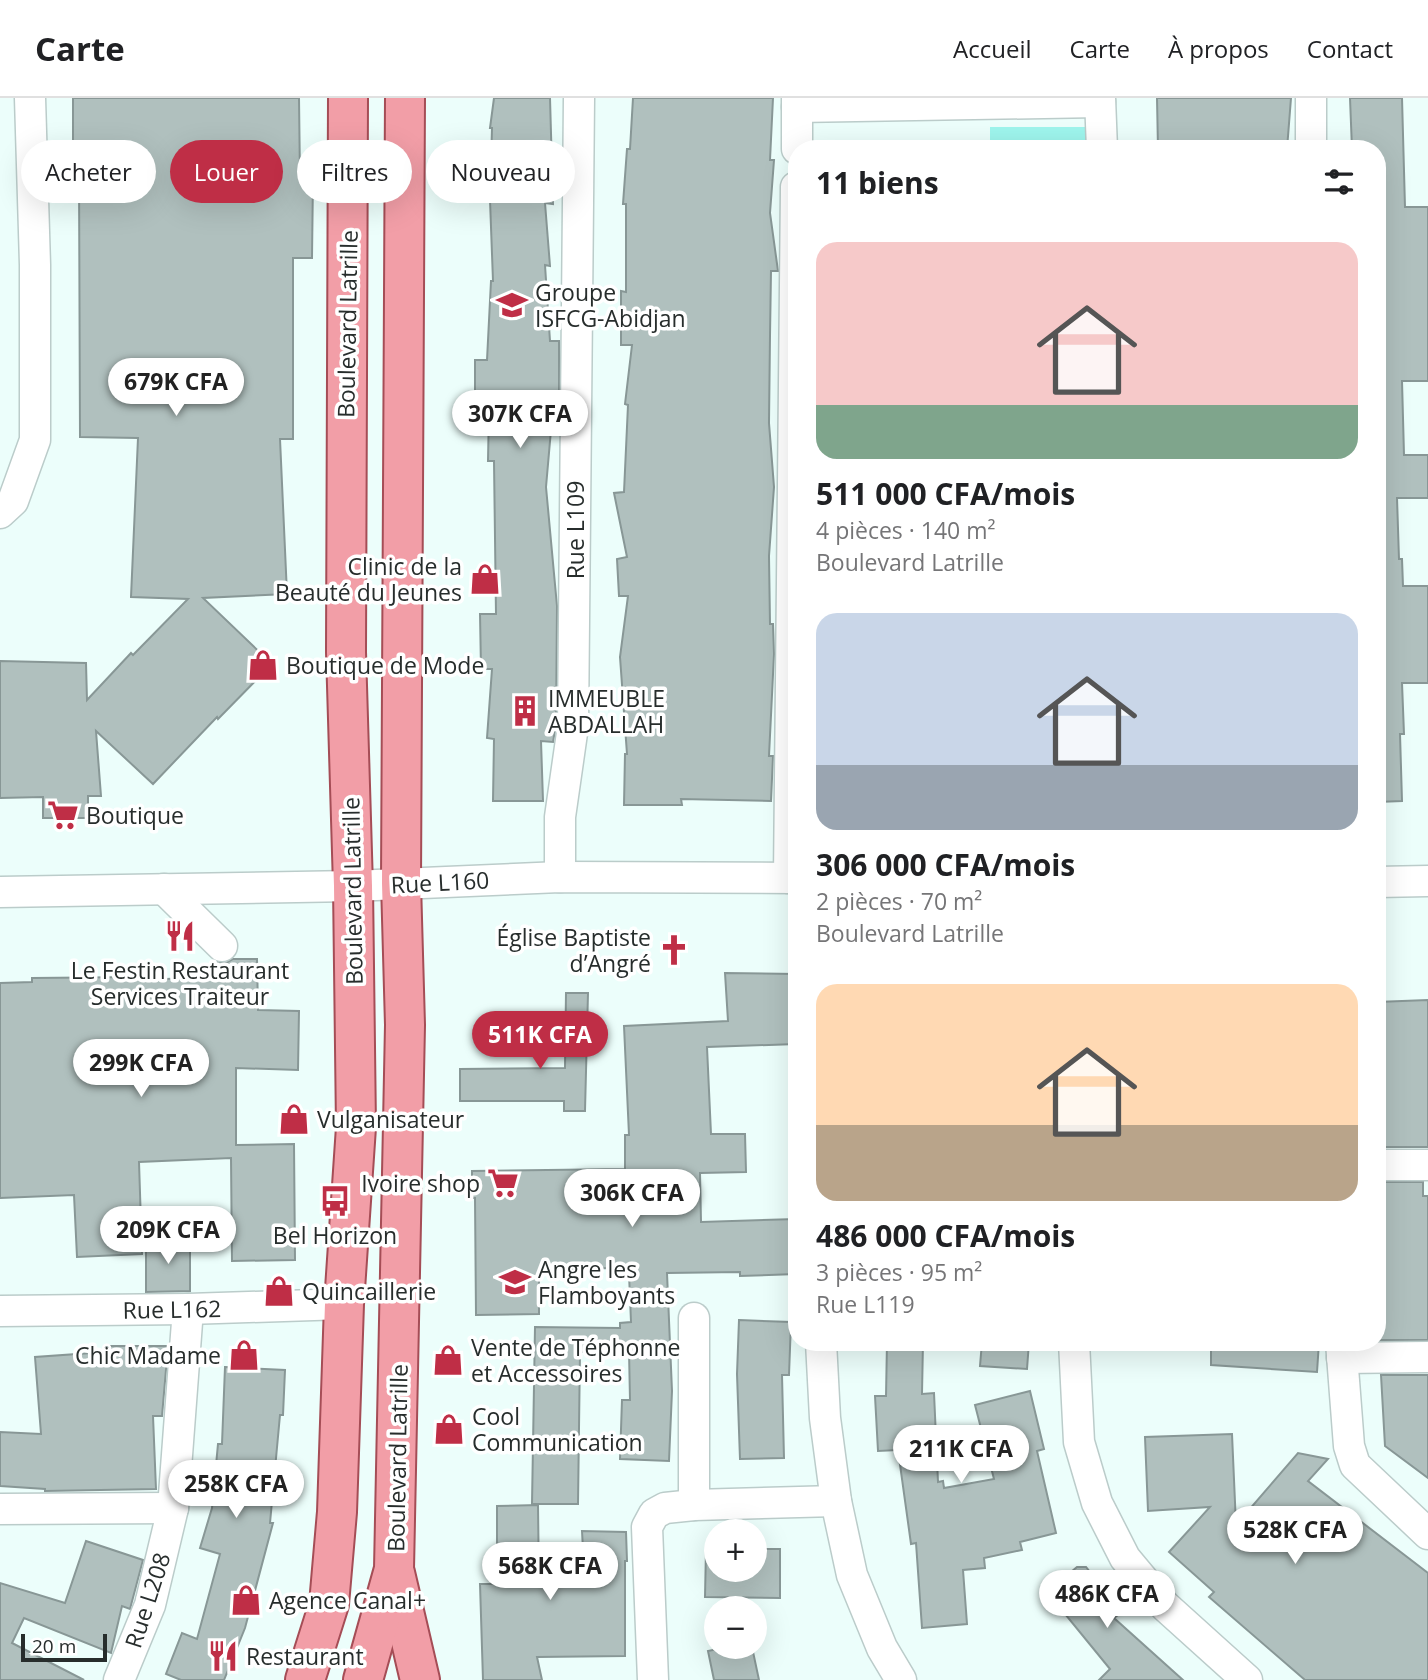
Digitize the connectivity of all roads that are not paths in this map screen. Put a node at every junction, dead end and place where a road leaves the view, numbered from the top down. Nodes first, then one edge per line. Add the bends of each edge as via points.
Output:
1 (30, 98) edge
2 (348, 98) edge
3 (405, 98) edge
4 (579, 98) edge
5 (1311, 98) edge
6 (1100, 100) edge
7 (797, 102) edge
8 (797, 140) edge
9 (1102, 140) edge
10 (1311, 140) edge
11 (0, 513) edge
12 (561, 877) junction
13 (788, 878) edge
14 (1428, 881) edge
15 (1386, 882) edge
16 (401, 883) junction
17 (353, 886) junction
18 (164, 888) junction
19 (0, 892) edge
20 (222, 946) dead end
21 (1386, 1165) edge
22 (1428, 1165) edge
23 (344, 1304) junction
24 (188, 1309) junction
25 (0, 1311) edge
26 (694, 1318) dead end
27 (821, 1351) edge
28 (1074, 1351) edge
29 (1341, 1351) edge
30 (1353, 1351) edge
31 (1428, 1357) edge
32 (836, 1501) junction
33 (694, 1505) junction
34 (173, 1508) junction
35 (0, 1509) edge
36 (1428, 1534) edge
37 (394, 1569) junction
38 (1242, 1678) edge
39 (119, 1680) edge
40 (305, 1680) edge
41 (363, 1680) edge
42 (420, 1680) edge
43 (653, 1680) edge
44 (901, 1680) edge

1 - 11 street via 35,440 13,501
2 - 17 main road, Boulevard Latrille via 346,652
3 - 16 main road, Boulevard Latrille
4 - 12 street, Rue L109 via 573,712 560,817
5 - 10 street
6 - 7 street
6 - 9 street
7 - 8 street
12 - 13 street, Rue L160
12 - 16 street, Rue L160
14 - 15 street
16 - 17 street, Rue L160
16 - 37 main road, Boulevard Latrille via 405,1025
17 - 18 street, Rue L160
17 - 23 main road, Boulevard Latrille via 356,1127
18 - 19 street, Rue L160
18 - 20 street
21 - 22 street
23 - 24 street, Rue L162
23 - 40 main road, Boulevard Latrille via 337,1512 328,1604
24 - 25 street, Rue L162
24 - 34 street, Rue L208
26 - 33 street
27 - 32 street
28 - 38 street via 1079,1442 1097,1503 1125,1558 1165,1606
29 - 36 street via 1349,1446 1355,1465
30 - 31 street
32 - 33 street
32 - 44 street via 852,1575 882,1648
33 - 43 street via 664,1508 654,1514 648,1527
34 - 35 street
34 - 39 street, Rue L208 via 150,1605
37 - 41 main road, Boulevard Latrille
37 - 42 main road

